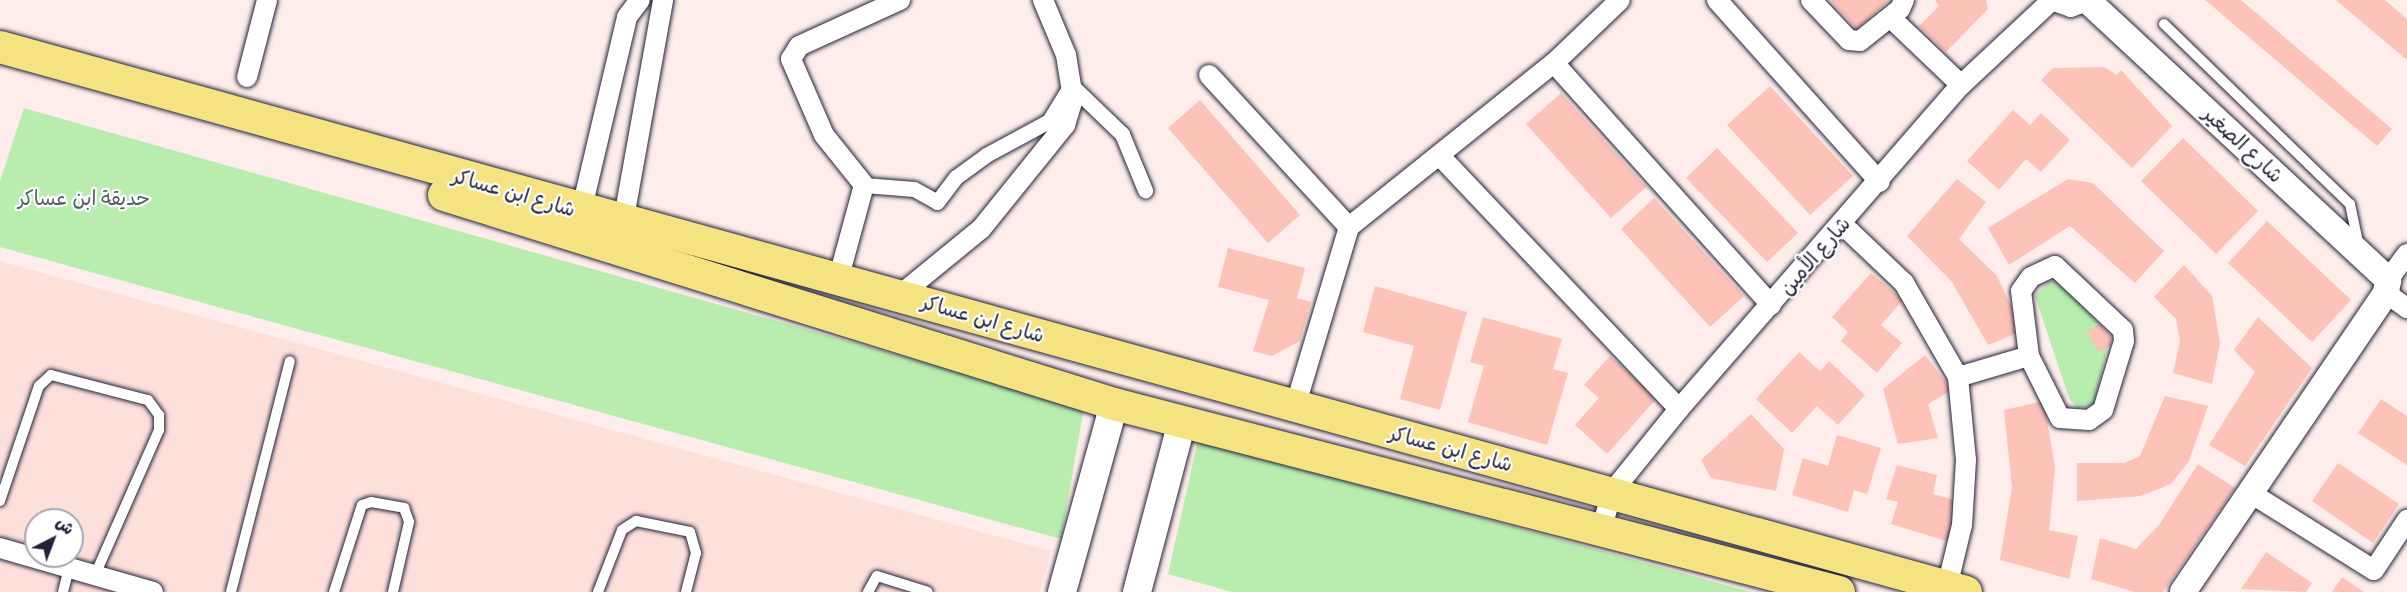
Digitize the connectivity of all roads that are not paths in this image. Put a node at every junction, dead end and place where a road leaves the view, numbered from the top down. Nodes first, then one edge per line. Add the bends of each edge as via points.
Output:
1 (267, 0) edge
2 (640, 0) edge
3 (900, 0) edge
4 (1043, 0) edge
5 (1717, 0) edge
6 (1811, 0) edge
7 (1904, 0) edge
8 (2051, 0) edge
9 (663, 1) edge
10 (1616, 1) edge
11 (2089, 1) edge
12 (1891, 18) junction
13 (2164, 24) dead end
14 (0, 47) edge
15 (0, 59) edge
16 (1554, 63) junction
17 (1209, 75) dead end
18 (247, 77) dead end
19 (1961, 85) junction
20 (1071, 86) junction
21 (1440, 156) junction
22 (1880, 182) junction
23 (864, 184) junction
24 (1146, 190) dead end
25 (581, 212) junction
26 (623, 223) junction
27 (1842, 225) junction
28 (1349, 227) junction
29 (2360, 254) junction
30 (2407, 254) edge
31 (838, 279) junction
32 (2387, 286) junction
33 (899, 296) junction
34 (1771, 305) junction
35 (2407, 308) edge
36 (2029, 356) junction
37 (290, 361) dead end
38 (1958, 377) junction
39 (1114, 404) junction
40 (1295, 407) junction
41 (1679, 409) junction
42 (1182, 422) junction
43 (1612, 492) junction
44 (2249, 492) junction
45 (0, 501) edge
46 (2407, 520) edge
47 (1602, 527) junction
48 (0, 548) edge
49 (24, 555) edge
50 (69, 568) joint
51 (94, 575) junction
52 (1956, 590) edge
53 (63, 592) edge
54 (153, 592) edge
55 (231, 592) edge
56 (334, 592) edge
57 (393, 592) edge
58 (598, 592) edge
59 (686, 592) edge
60 (868, 592) edge
61 (928, 592) edge
62 (1062, 592) edge
63 (1137, 592) edge
64 (1839, 592) edge
65 (2183, 592) edge

1 - 18 street
2 - 25 street via 627,17
3 - 23 street via 799,45 791,59 824,135
4 - 20 street via 1066,55
5 - 22 street
6 - 12 street via 1850,40 1860,41
7 - 12 street
8 - 11 street, شارع الصغير via 2071,7
8 - 19 street, شارع الأمين
9 - 26 street
10 - 16 street
11 - 29 street, شارع الصغير
12 - 19 street
13 - 29 lane via 2350,204
14 - 25 main road, شارع ابن عساكر
15 - 39 main road, شارع ابن عساكر
16 - 21 street
16 - 34 street
17 - 28 street
19 - 22 street, شارع الأمين
20 - 23 street via 1049,121 986,155 956,177 937,202 914,189
20 - 24 street via 1122,134
20 - 33 street via 1073,98 1065,125 981,230
21 - 28 street
21 - 41 street
22 - 27 street, شارع الأمين
23 - 31 street
25 - 26 main road, شارع ابن عساكر
26 - 31 main road, شارع ابن عساكر
27 - 34 street, شارع الأمين
27 - 38 street via 1904,283
28 - 40 street
29 - 32 street, شارع الصغير
30 - 32 street
31 - 33 main road, شارع ابن عساكر
32 - 35 street
32 - 44 street
33 - 40 main road, شارع ابن عساكر
34 - 41 street, شارع الأمين
36 - 36 street via 2021,291 2031,277 2048,268 2064,271 2122,330 2124,340 2103,410 2089,420 2060,418
36 - 38 street
37 - 55 lane
38 - 52 street via 1966,460
39 - 42 main road, شارع ابن عساكر
39 - 62 main road
40 - 43 main road, شارع ابن عساكر
41 - 43 street, شارع الأمين
42 - 47 main road, شارع ابن عساكر
42 - 63 main road
43 - 47 street, شارع الأمين
43 - 52 main road, شارع ابن عساكر
44 - 46 street via 2374,570
44 - 65 street
45 - 51 lane via 39,386 51,375 148,400 159,415 159,430
47 - 64 main road, شارع ابن عساكر
48 - 49 street
50 - 51 street
50 - 53 lane
51 - 54 street
56 - 57 lane via 362,505 371,502 404,508 410,522
58 - 59 lane via 622,530 636,521 690,532 696,554
60 - 61 lane via 877,576

